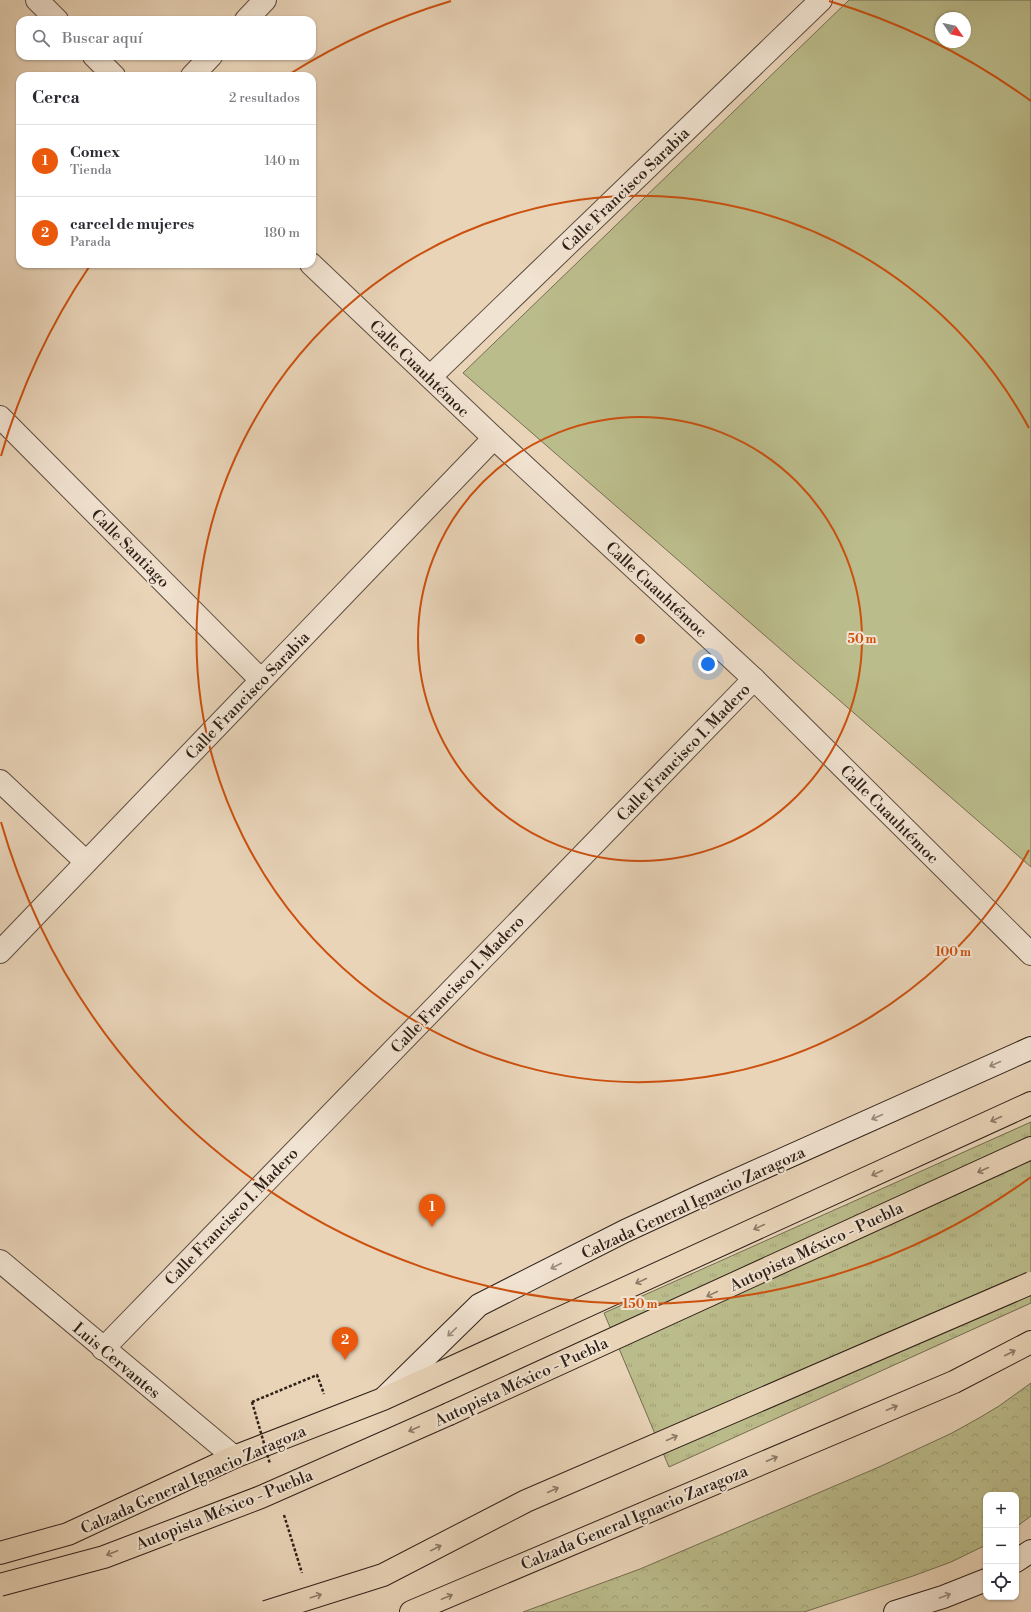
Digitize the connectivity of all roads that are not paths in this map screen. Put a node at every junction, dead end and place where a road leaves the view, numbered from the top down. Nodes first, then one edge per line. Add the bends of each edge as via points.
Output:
1 (37, 0) edge
2 (265, 0) edge
3 (821, 0) edge
4 (53, 16) edge
5 (250, 16) edge
6 (98, 60) edge
7 (207, 60) edge
8 (110, 72) edge
9 (196, 72) edge
10 (315, 268) edge
11 (430, 377) junction
12 (0, 416) edge
13 (494, 438) junction
14 (754, 679) junction
15 (261, 680) junction
16 (0, 781) edge
17 (86, 862) junction
18 (0, 952) edge
19 (1031, 954) edge
20 (1031, 1048) edge
21 (1031, 1103) edge
22 (1031, 1148) edge
23 (0, 1261) edge
24 (1031, 1283) edge
25 (1031, 1342) edge
26 (103, 1349) junction
27 (383, 1399) junction
28 (234, 1458) junction
29 (1031, 1551) edge
30 (0, 1553) edge
31 (1019, 1559) edge
32 (983, 1581) edge
33 (0, 1585) edge
34 (266, 1612) edge
35 (411, 1612) edge
36 (895, 1612) edge

1 - 4 street
2 - 5 street
3 - 11 street, Calle Francisco Sarabia
6 - 8 street
7 - 9 street
10 - 11 street, Calle Cuauhtémoc
11 - 13 street, Calle Cuauhtémoc
12 - 15 street, Calle Santiago
13 - 14 street, Calle Cuauhtémoc
13 - 15 street, Calle Francisco Sarabia
14 - 19 street, Calle Cuauhtémoc
14 - 26 street, Calle Francisco I. Madero
15 - 17 street, Calle Francisco Sarabia
16 - 17 street
17 - 18 street, Calle Francisco Sarabia
20 -> 27 street, Calzada General Ignacio Zaragoza via 702,1195 480,1305
21 -> 27 highway, Calzada General Ignacio Zaragoza
22 -> 33 highway, Autopista México - Puebla, bridge via 449,1414 261,1497 104,1557
23 - 26 street, Luis Cervantes
34 -> 24 highway, bridge via 383,1575 526,1501
35 -> 25 highway, Calzada General Ignacio Zaragoza via 946,1385
26 - 28 street, Luis Cervantes
27 - 28 highway, Calzada General Ignacio Zaragoza
28 - 30 highway, Calzada General Ignacio Zaragoza via 68,1534
29 - 31 street
36 -> 32 street

